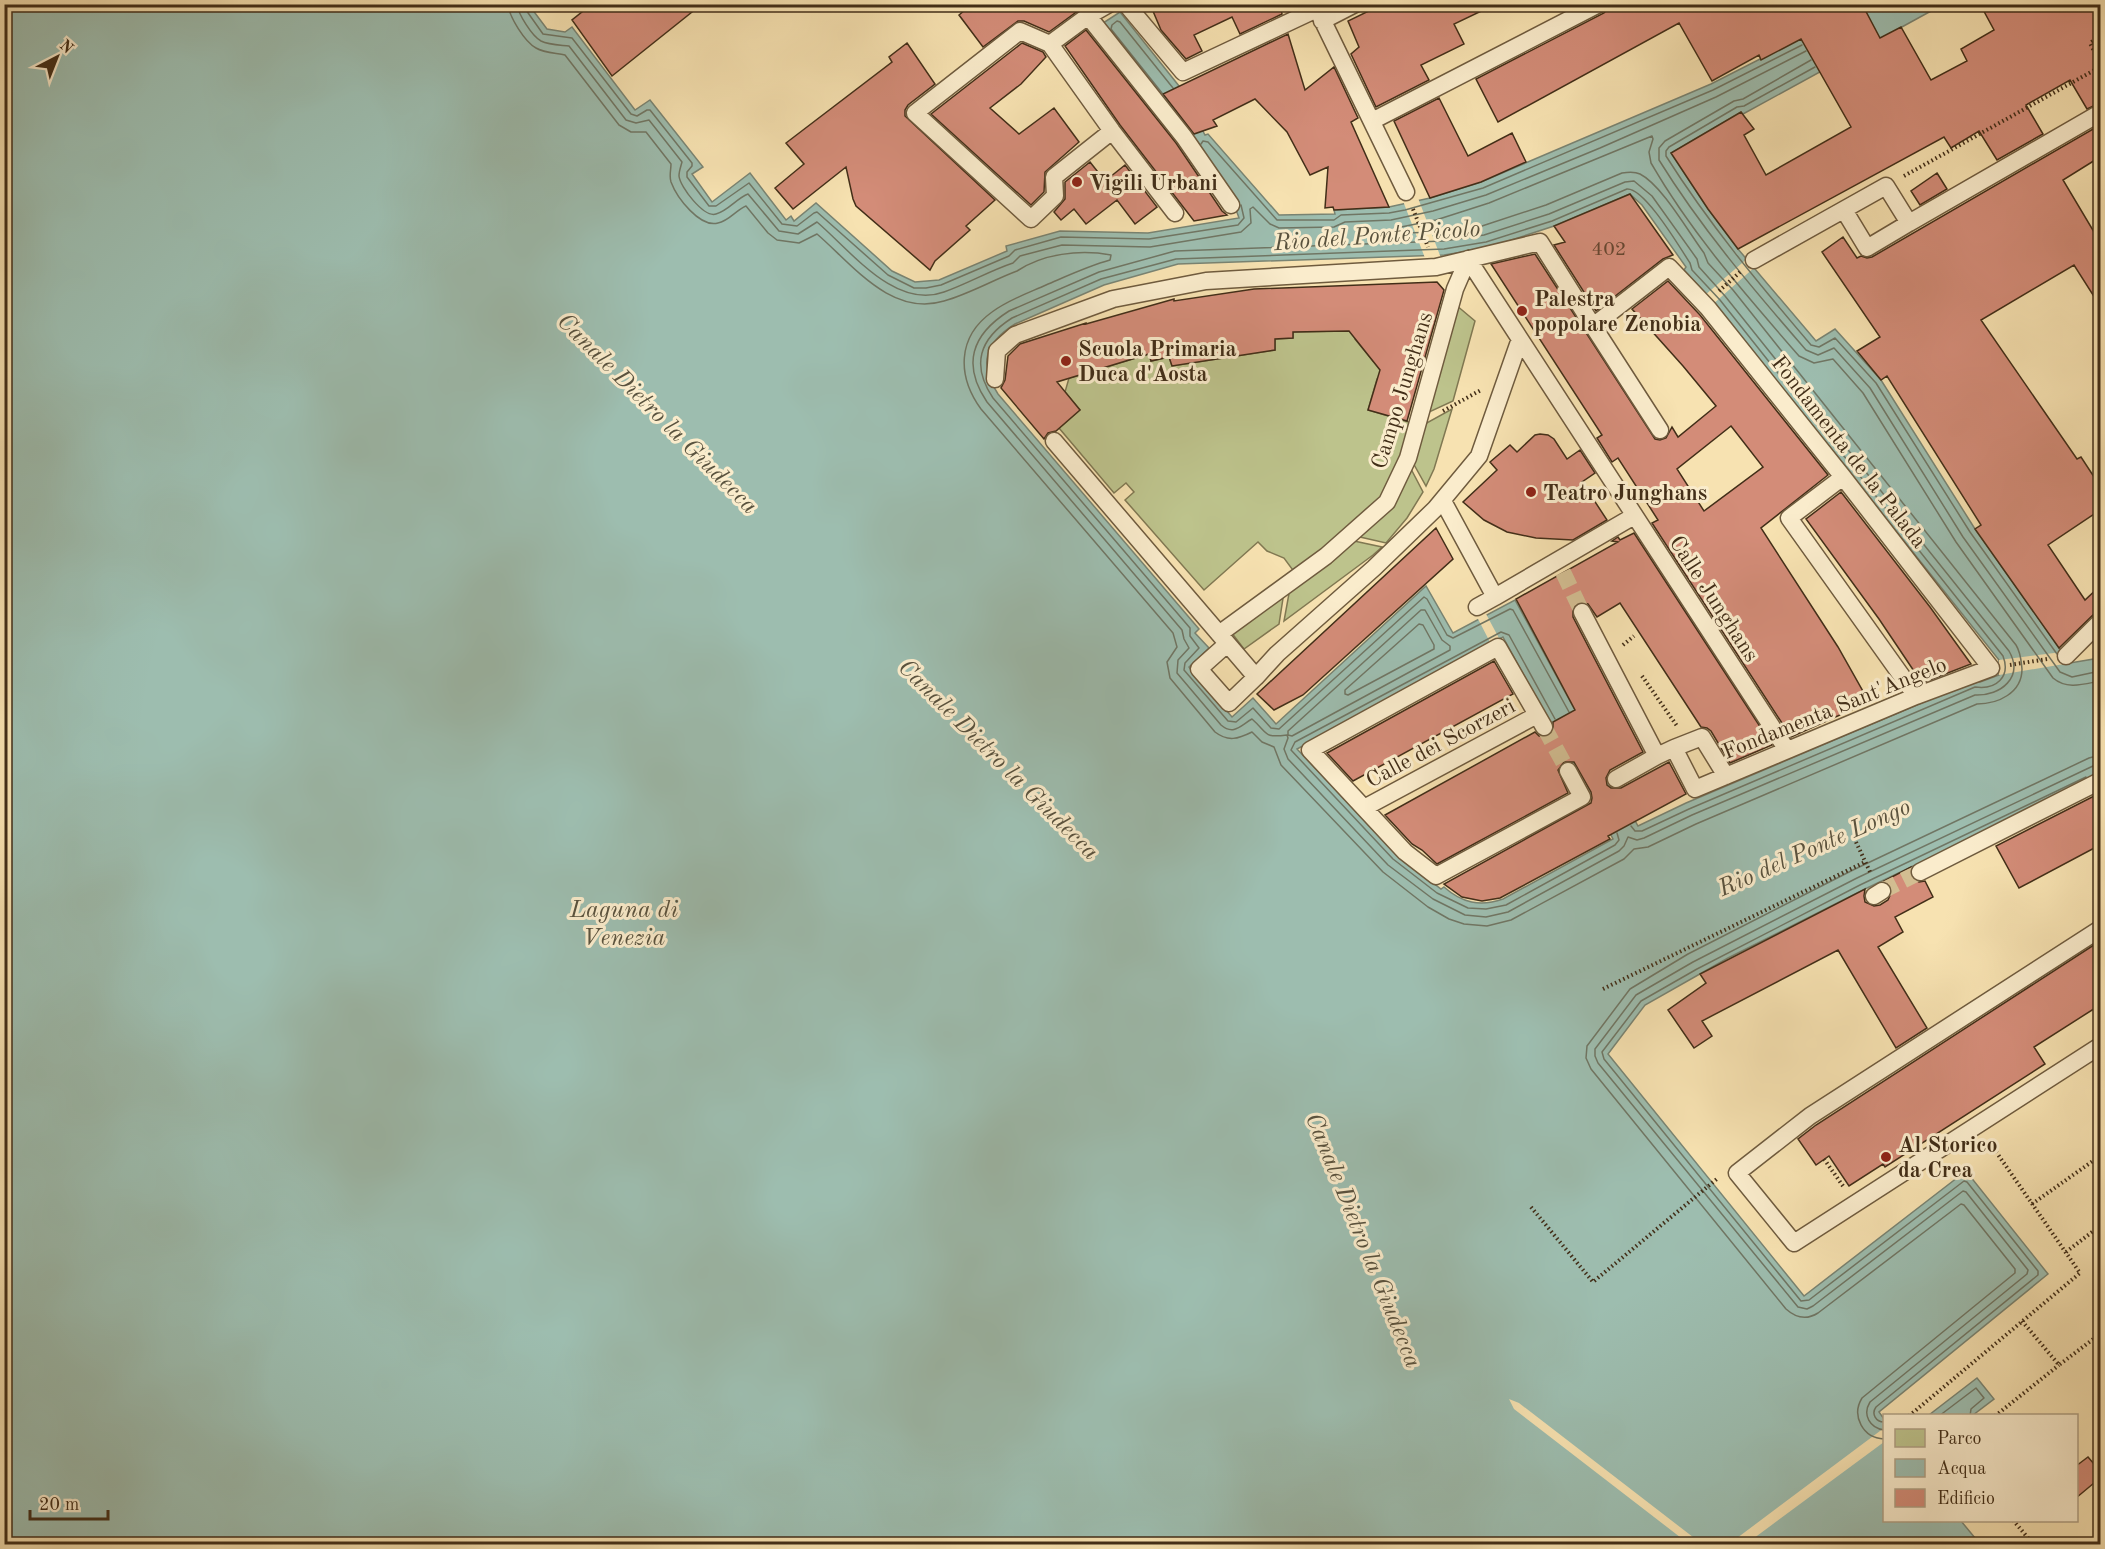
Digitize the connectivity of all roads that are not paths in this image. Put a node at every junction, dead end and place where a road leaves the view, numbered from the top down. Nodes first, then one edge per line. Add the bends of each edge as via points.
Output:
1 (1126, 4) edge
2 (1354, 4) edge
3 (1599, 4) edge
4 (1097, 9) edge
5 (1322, 21) junction
6 (1050, 44) junction
7 (2100, 113) edge
8 (1372, 121) junction
9 (1112, 131) junction
10 (1406, 192) road end
11 (1231, 205) dead end
12 (1844, 210) junction
13 (1175, 213) dead end
14 (1909, 223) junction
15 (1468, 259) junction
16 (1754, 260) road end
17 (1593, 326) junction
18 (1520, 339) junction
19 (995, 379) dead end
20 (1659, 429) dead end
21 (1054, 441) dead end
22 (1844, 477) junction
23 (1443, 501) junction
24 (1634, 516) junction
25 (1496, 597) junction
26 (1477, 608) dead end
27 (1582, 612) tunnel mouth
28 (2100, 622) edge
29 (1223, 639) junction
30 (2066, 656) road end
31 (1991, 668) joint
32 (1256, 677) junction
33 (1916, 696) junction
34 (1674, 748) junction
35 (1786, 750) junction
36 (1657, 756) junction
37 (1568, 771) tunnel mouth
38 (1726, 776) junction
39 (1616, 779) dead end
40 (2100, 781) edge
41 (1364, 808) junction
42 (1920, 872) tunnel mouth
43 (2100, 929) edge
44 (2100, 1046) edge

1 - 5 street via 1183,72 1317,9
2 - 5 street
3 - 8 street
4 - 6 street
4 - 11 street
5 - 8 street
6 - 9 street
6 - 9 street via 1020,31 915,113 1031,219 1055,196 1053,177
7 - 14 street
8 - 10 street
9 - 13 street
12 - 14 street via 1886,186
12 - 14 street via 1867,248
12 - 16 street
15 - 17 street via 1540,243
15 - 18 street, Calle Junghans
15 - 19 street via 1436,267 1206,281 1113,299 1015,335 997,351
15 - 29 street, Campo Junghans via 1455,289 1408,458 1388,502
17 - 20 street
17 - 22 street, Fondamenta de la Palada via 1669,267 1704,303
18 - 23 street via 1479,456
18 - 24 street, Calle Junghans
21 - 29 street
22 - 31 street, Fondamenta de la Palada
22 - 33 street via 1789,518
23 - 25 street
23 - 32 street
24 - 25 street via 1560,567
24 - 35 street, Calle Junghans
25 - 26 street
27 - 36 street via 1595,627
28 - 30 street
29 - 32 street
29 - 32 street, Campo Junghans via 1199,669 1229,703
31 - 33 street, Fondamenta Sant'Angelo
33 - 35 street, Fondamenta Sant'Angelo
34 - 36 street
34 - 38 street via 1702,737
34 - 38 street, Fondamenta Sant'Angelo via 1695,789
35 - 38 street, Fondamenta Sant'Angelo
36 - 39 street
37 - 41 street via 1582,797 1436,876 1405,852
40 - 42 street
41 - 41 street, Calle dei Scorzeri via 1310,750 1498,647 1541,721
43 - 44 street via 1810,1116 1737,1173 1794,1243

